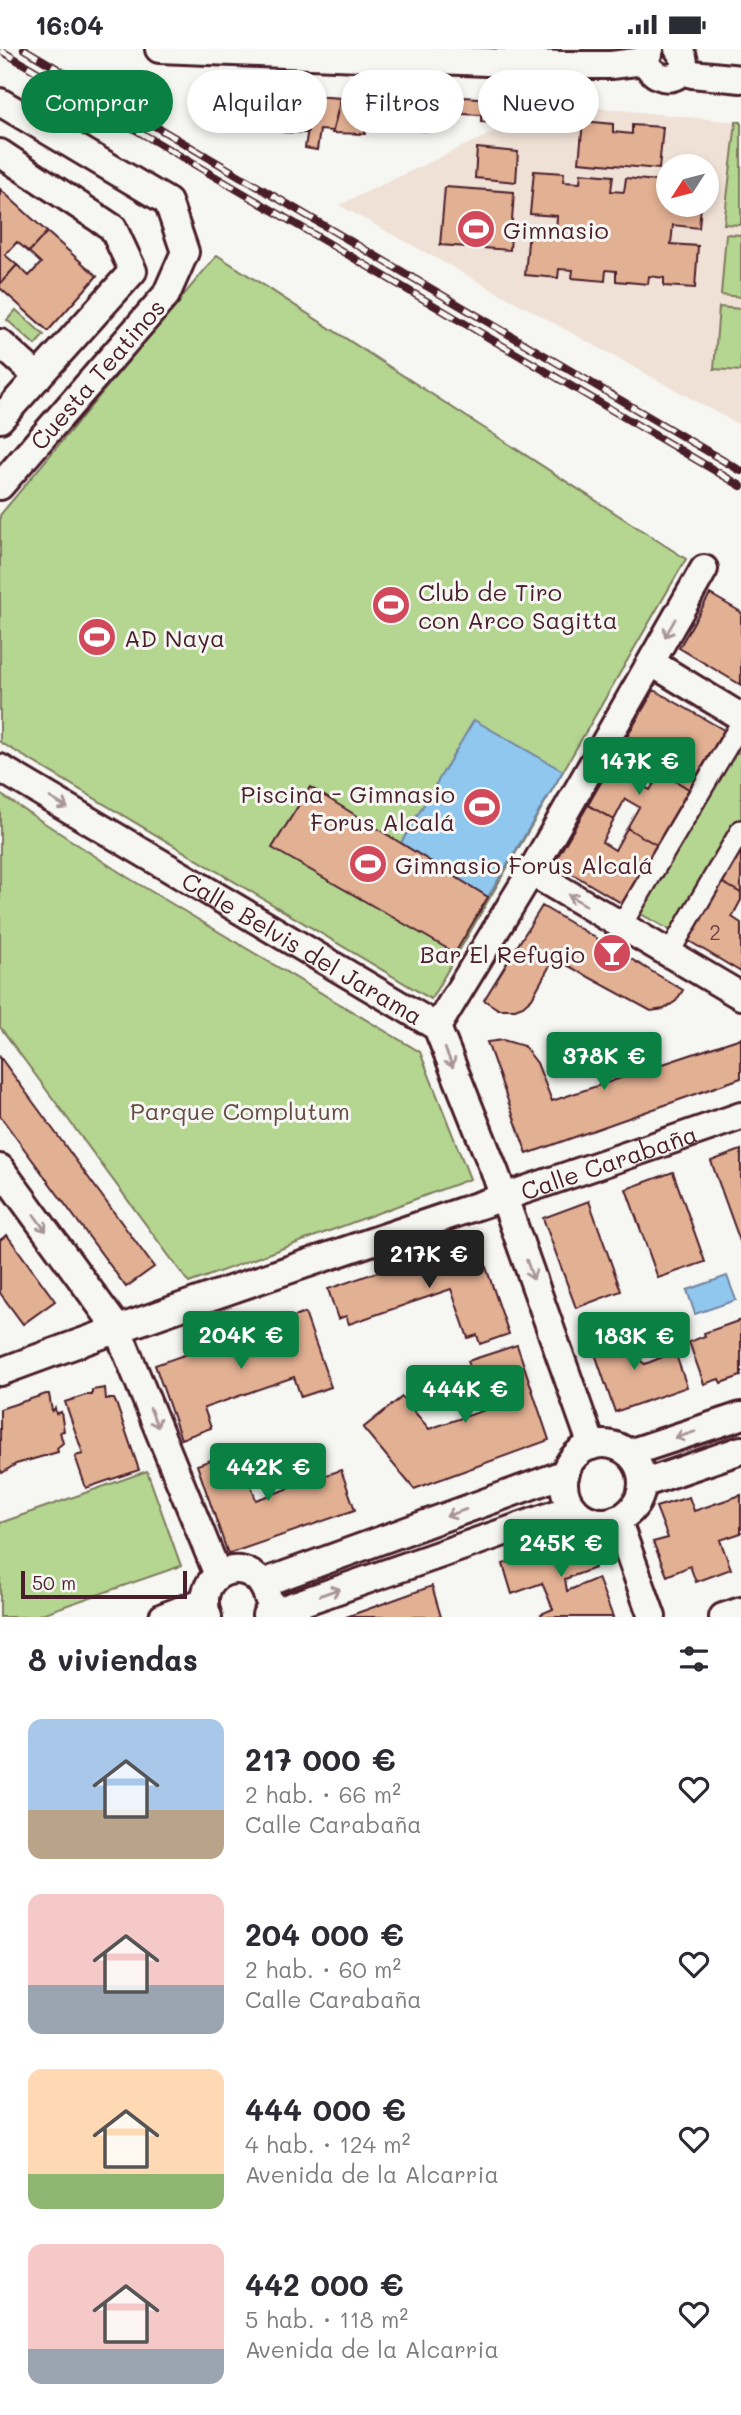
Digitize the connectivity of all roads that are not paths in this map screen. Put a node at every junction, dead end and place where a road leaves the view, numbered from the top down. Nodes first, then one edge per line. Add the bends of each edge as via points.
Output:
1 (159, 49) edge
2 (648, 55) edge
3 (680, 59) edge
4 (741, 79) edge
5 (4, 112) edge
6 (0, 153) edge
7 (0, 343) edge
8 (38, 377) junction
9 (0, 419) edge
10 (0, 486) edge
11 (704, 569) dead end
12 (652, 663) junction
13 (741, 717) edge
14 (741, 723) edge
15 (0, 768) edge
16 (741, 830) edge
17 (531, 872) junction
18 (621, 926) junction
19 (668, 955) junction
20 (741, 996) edge
21 (437, 1027) junction
22 (741, 1115) edge
23 (0, 1168) edge
24 (505, 1199) junction
25 (117, 1328) junction
26 (0, 1372) edge
27 (741, 1416) edge
28 (592, 1446) junction
29 (741, 1450) edge
30 (629, 1453) junction
31 (566, 1473) junction
32 (642, 1483) junction
33 (573, 1508) junction
34 (617, 1520) junction
35 (218, 1575) junction
36 (263, 1583) junction
37 (206, 1609) edge
38 (741, 1611) edge
39 (265, 1616) edge
40 (163, 1617) edge
41 (652, 1617) edge
42 (723, 1617) edge

1 - 2 street via 562,65 611,65
2 - 3 street via 649,69 664,78 672,78
3 - 4 street via 692,74
5 - 10 street, Cuesta Teatinos via 168,202 185,252 166,295
6 - 8 street via 113,228 133,271
7 - 8 street
8 - 9 street
11 -> 12 street
12 - 13 street
12 - 17 street
14 - 18 street
15 -> 21 street, Calle Belvis del Jarama
16 - 19 street
18 -> 17 street
17 - 21 street
18 - 19 street
19 - 20 street
21 -> 24 street, Calle Belvis del Jarama
22 - 24 street, Calle Carabaña
23 -> 25 street
24 - 25 street, Calle Carabaña
24 -> 28 street, Calle Belvis del Jarama
25 - 26 street, Calle Carabaña
25 -> 35 street
27 -> 30 street
28 - 30 street via 611,1445
28 - 31 street via 575,1456
29 - 32 street
30 - 32 street
31 - 33 street via 565,1491
31 -> 36 street
32 - 34 street via 635,1506
33 - 34 street via 593,1521
39 -> 33 street
34 - 41 street
35 - 36 street via 242,1570
35 - 37 street via 207,1589
36 - 39 street via 268,1599
37 - 40 street
38 - 42 street

